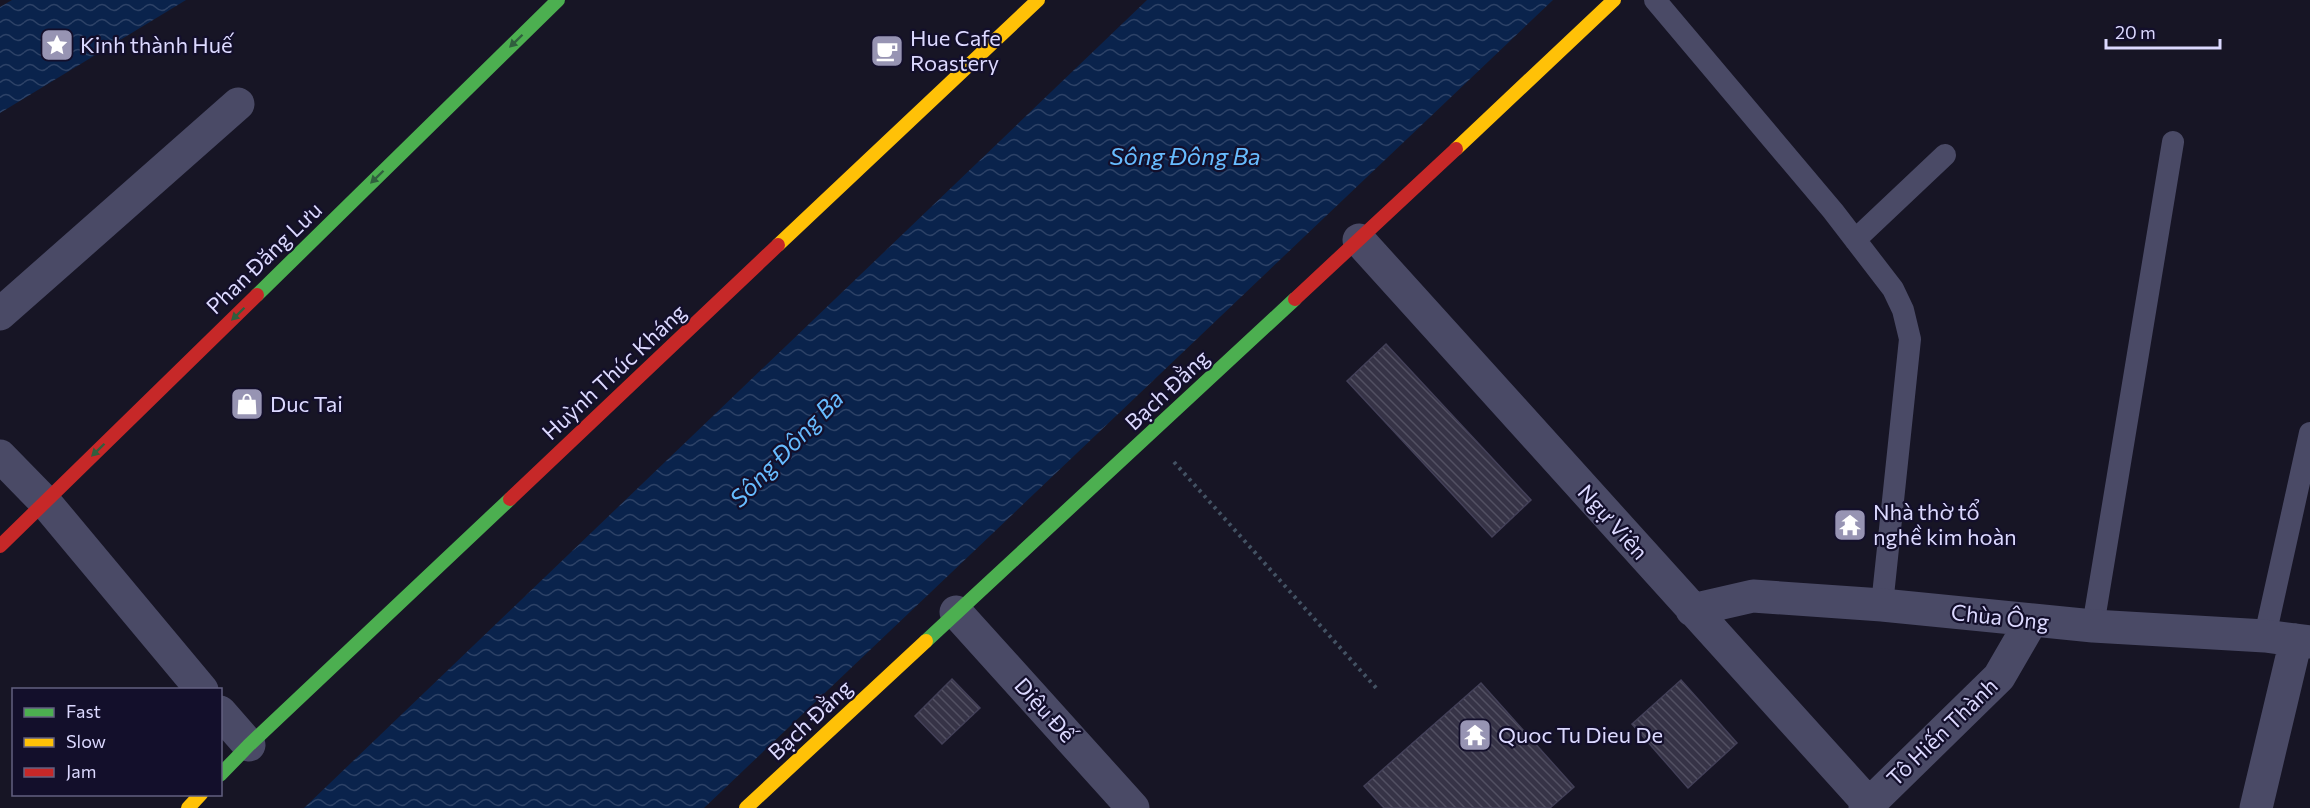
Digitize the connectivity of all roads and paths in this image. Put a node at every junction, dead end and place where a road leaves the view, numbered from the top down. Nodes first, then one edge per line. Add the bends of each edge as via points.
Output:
1 (558, 0) edge
2 (1038, 0) edge
3 (1614, 0) edge
4 (1655, 0) edge
5 (238, 104) dead end
6 (2173, 142) dead end
7 (1945, 155) dead end
8 (1359, 240) junction
9 (1855, 240) junction
10 (0, 315) edge
11 (2310, 433) edge
12 (1149, 434) junction
13 (0, 456) edge
14 (45, 502) junction
15 (0, 546) edge
16 (1882, 605) junction
17 (1692, 610) junction
18 (956, 612) junction
19 (2032, 620) junction
20 (2093, 626) junction
21 (2290, 640) edge
22 (200, 688) edge
23 (1378, 690) dead end
24 (222, 713) edge
25 (249, 746) junction
26 (222, 773) edge
27 (200, 796) edge
28 (1867, 806) edge
29 (188, 808) edge
30 (746, 808) edge
31 (1133, 808) edge
32 (2256, 808) edge

1 -> 14 street, Phan Đăng Lưu
2 - 25 street, Huỳnh Thúc Kháng
3 - 8 street, Bạch Đằng
4 - 9 lane
5 - 10 street
6 - 20 lane
7 - 9 lane
8 - 12 street, Bạch Đằng
8 - 17 street, Ngự Viên
9 - 16 lane via 1893,289 1910,339
11 - 21 lane
12 - 18 street, Bạch Đằng
12 - 23 path
13 - 14 street
14 - 15 street, Phan Đăng Lưu
14 - 22 street
16 - 17 street, Chùa Ông via 1753,596
16 - 19 street, Chùa Ông
17 - 28 street, Ngự Viên
18 - 30 street, Bạch Đằng
18 - 31 street, Diệu Đế
19 - 20 street, Chùa Ông
19 - 28 street, Tô Hiến Thành via 1999,677
20 - 21 street, Chùa Ông
21 - 32 street
24 - 25 street
25 - 26 street, Huỳnh Thúc Kháng
27 - 29 street

